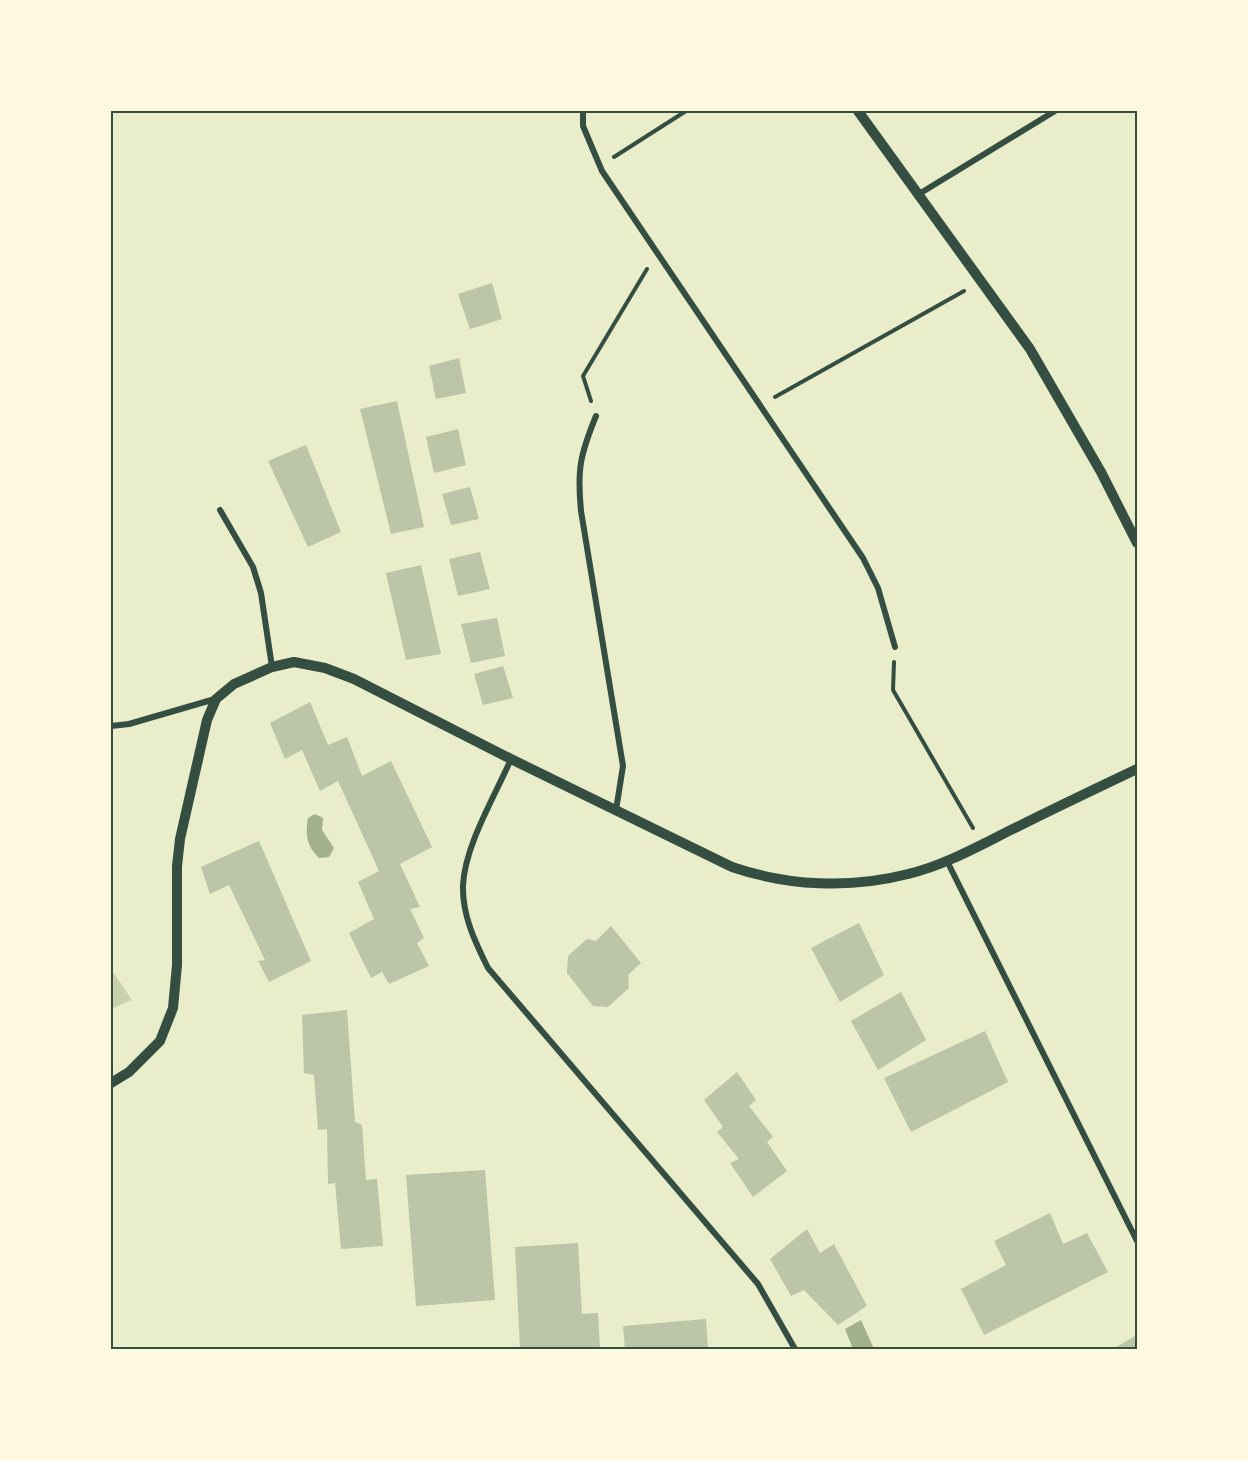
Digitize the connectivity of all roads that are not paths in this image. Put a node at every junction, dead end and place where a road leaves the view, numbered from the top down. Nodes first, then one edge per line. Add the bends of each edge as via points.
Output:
1 (583, 111) edge
2 (858, 111) edge
3 (1055, 111) edge
4 (919, 194) junction
5 (596, 416) road end
6 (220, 510) dead end
7 (1137, 543) edge
8 (895, 647) road end
9 (272, 667) junction
10 (216, 699) junction
11 (111, 726) edge
12 (511, 759) junction
13 (1137, 769) edge
14 (616, 810) junction
15 (947, 861) junction
16 (111, 1083) edge
17 (1137, 1241) edge
18 (795, 1349) edge

1 - 8 street via 584,126 600,166 863,558 878,588
2 - 4 street
3 - 4 street
4 - 7 street via 1030,349
5 - 14 street via 578,474 622,766
6 - 9 street via 253,567 261,593
9 - 10 street via 234,684
9 - 12 street via 294,662 325,668
10 - 11 street
10 - 16 street via 207,720 180,839 173,1008 160,1041 129,1072
12 - 14 street
12 - 18 street via 470,853 463,884 472,936 488,968 758,1284
13 - 15 street
14 - 15 street via 732,867 788,881 872,881
15 - 17 street

